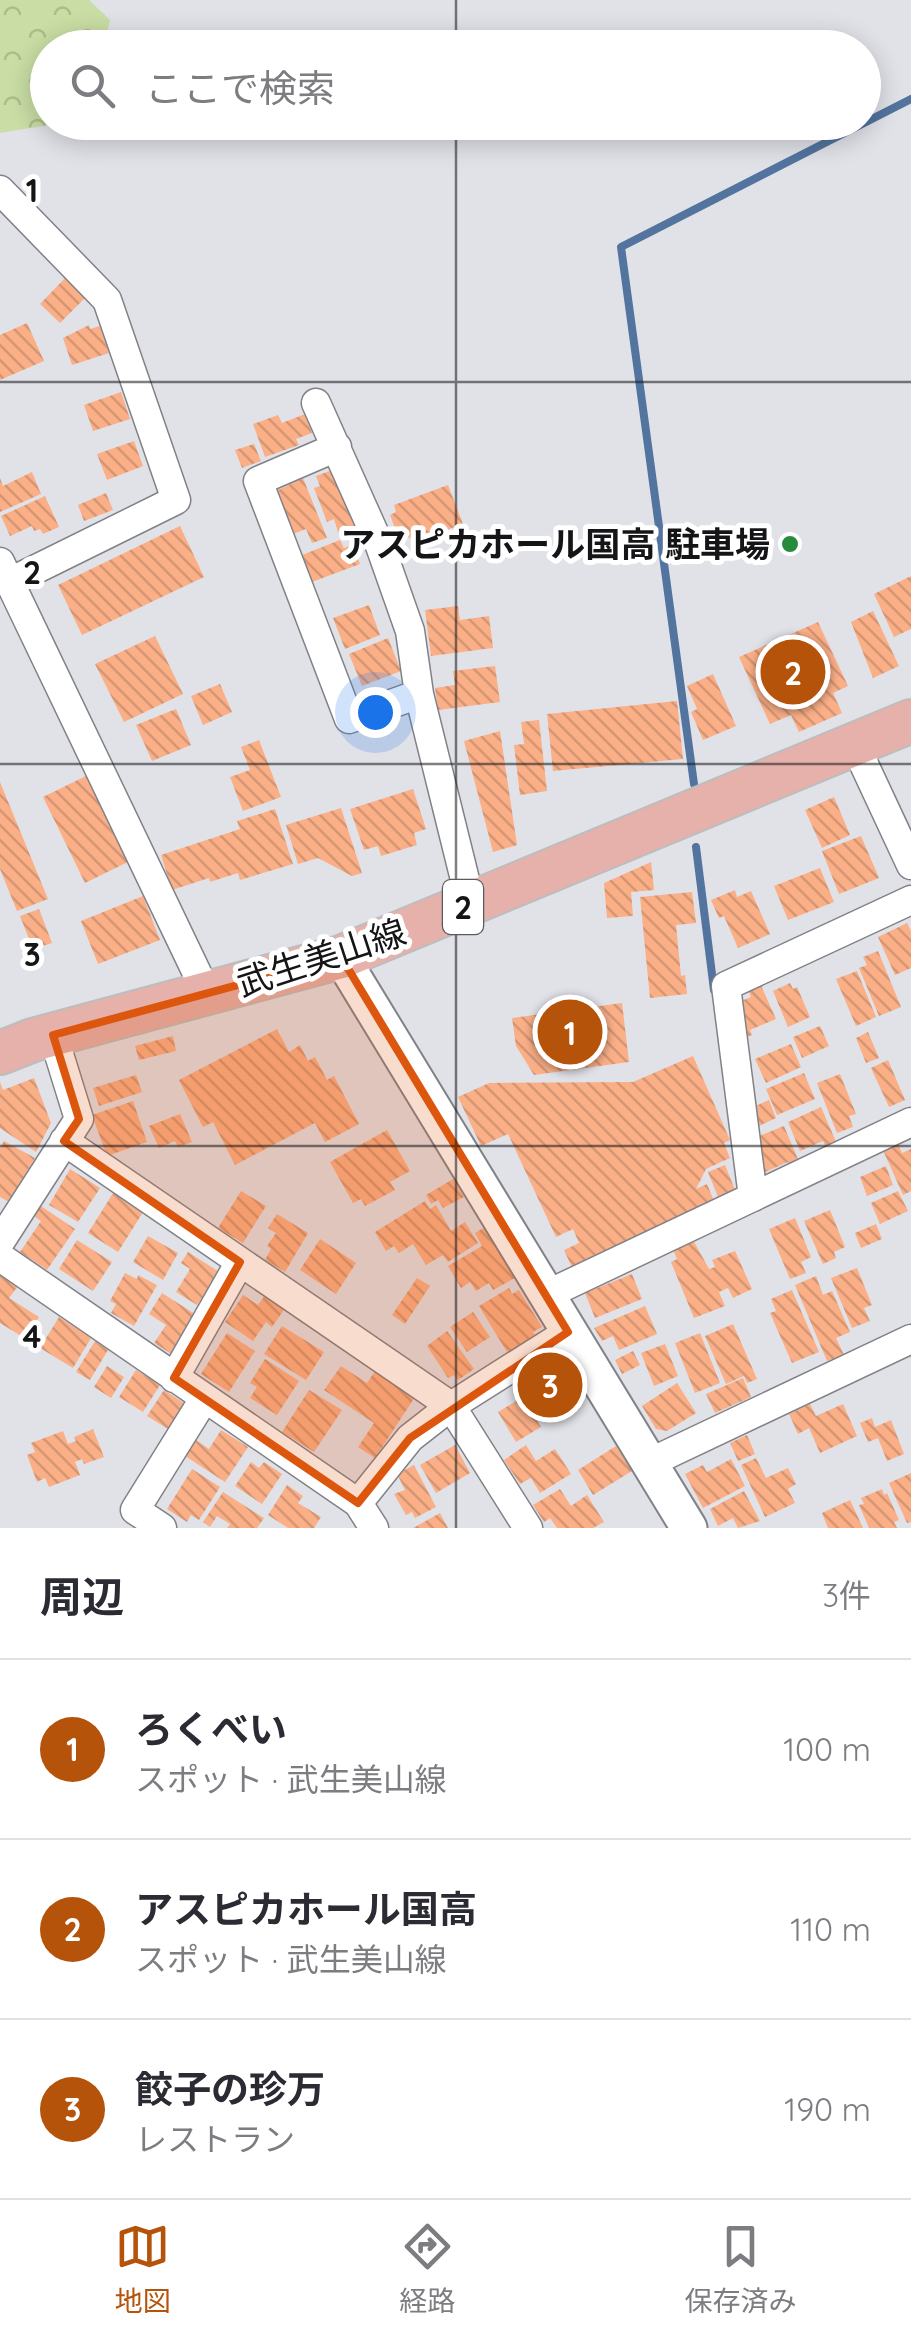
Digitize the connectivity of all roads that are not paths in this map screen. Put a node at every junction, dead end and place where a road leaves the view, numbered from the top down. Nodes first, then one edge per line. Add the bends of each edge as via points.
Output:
1 (0, 190) edge
2 (316, 402) dead end
3 (337, 447) junction
4 (5, 572) edge
5 (418, 694) junction
6 (911, 721) edge
7 (855, 745) junction
8 (911, 865) edge
9 (911, 900) edge
10 (471, 904) junction
11 (340, 957) junction
12 (207, 994) junction
13 (53, 1035) junction
14 (0, 1053) edge
15 (911, 1122) edge
16 (64, 1141) junction
17 (752, 1197) junction
18 (0, 1242) edge
19 (0, 1258) edge
20 (240, 1262) junction
21 (546, 1295) junction
22 (568, 1332) junction
23 (911, 1339) edge
24 (174, 1378) junction
25 (204, 1398) junction
26 (451, 1406) junction
27 (649, 1463) junction
28 (358, 1503) junction
29 (162, 1528) edge
30 (374, 1528) edge
31 (528, 1528) edge
32 (688, 1528) edge

1 - 4 street via 108,300 176,500
2 - 3 street
3 - 5 street via 410,631
3 - 5 street via 258,481 349,720
4 - 12 street
5 - 10 street
6 - 7 main road, 武生美山線 / 2
7 - 8 street
7 - 10 main road, 武生美山線 / 2
9 - 17 street via 726,986
10 - 11 main road, 武生美山線 / 2
11 - 12 main road, 武生美山線 / 2
11 - 21 street
12 - 13 main road, 武生美山線 / 2
13 - 14 main road, 武生美山線 / 2
13 - 16 street via 79,1118
15 - 17 street
16 - 18 street
16 - 20 street
17 - 21 street
19 - 24 street
20 - 24 street
20 - 26 street
21 - 22 street
22 - 26 street
22 - 27 street
23 - 27 street
24 - 25 street
25 - 28 street
25 - 29 street via 134,1510
26 - 28 street via 410,1438
26 - 31 street
27 - 32 street
28 - 30 street

